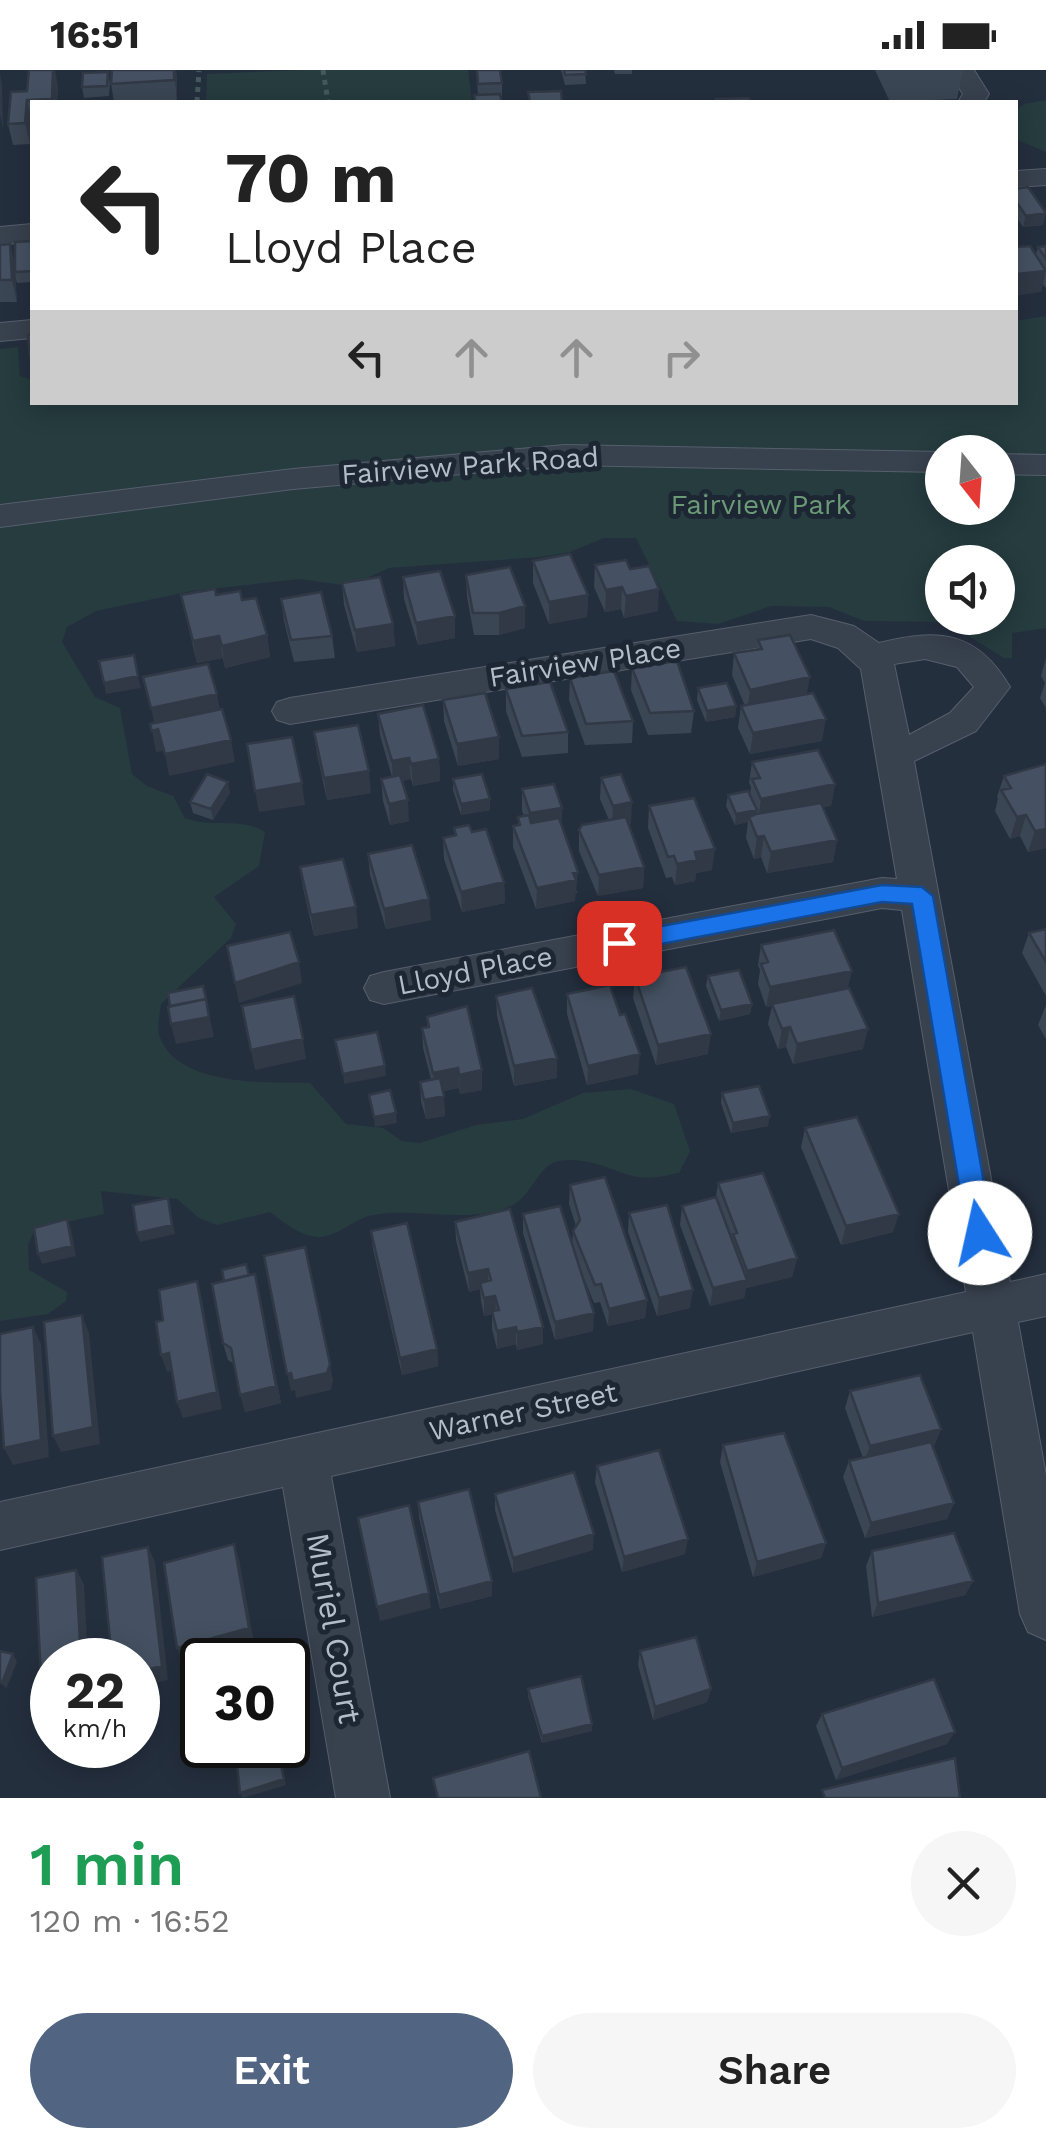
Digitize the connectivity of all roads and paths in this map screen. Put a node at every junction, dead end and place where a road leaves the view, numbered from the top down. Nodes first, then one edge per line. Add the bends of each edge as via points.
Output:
1 (322, 70) edge
2 (961, 70) edge
3 (199, 71) edge
4 (197, 100) edge
5 (328, 100) edge
6 (972, 100) edge
7 (1046, 177) edge
8 (1018, 178) edge
9 (30, 233) edge
10 (0, 236) edge
11 (30, 329) edge
12 (0, 332) edge
13 (925, 462) edge
14 (1015, 464) edge
15 (1046, 465) edge
16 (0, 516) edge
17 (872, 657) junction
18 (290, 711) dead end
19 (895, 753) junction
20 (922, 896) junction
21 (384, 988) dead end
22 (1046, 1295) edge
23 (994, 1308) junction
24 (303, 1459) junction
25 (0, 1526) edge
26 (1046, 1614) edge
27 (364, 1798) edge

1 - 5 path
2 - 6 street via 976,94
3 - 4 path
7 - 8 street
9 - 10 street
11 - 12 street
13 - 16 street, Fairview Park Road via 564,455 293,479
14 - 15 street
17 - 18 street, Fairview Place via 840,634 811,626
17 - 19 street
17 - 19 street via 941,644 965,652 992,687 962,724
19 - 20 street
20 - 21 street, Lloyd Place via 882,893
20 - 23 street
22 - 23 street, Warner Street
23 - 24 street, Warner Street
23 - 26 street
24 - 25 street, Warner Street
24 - 27 street, Muriel Court

